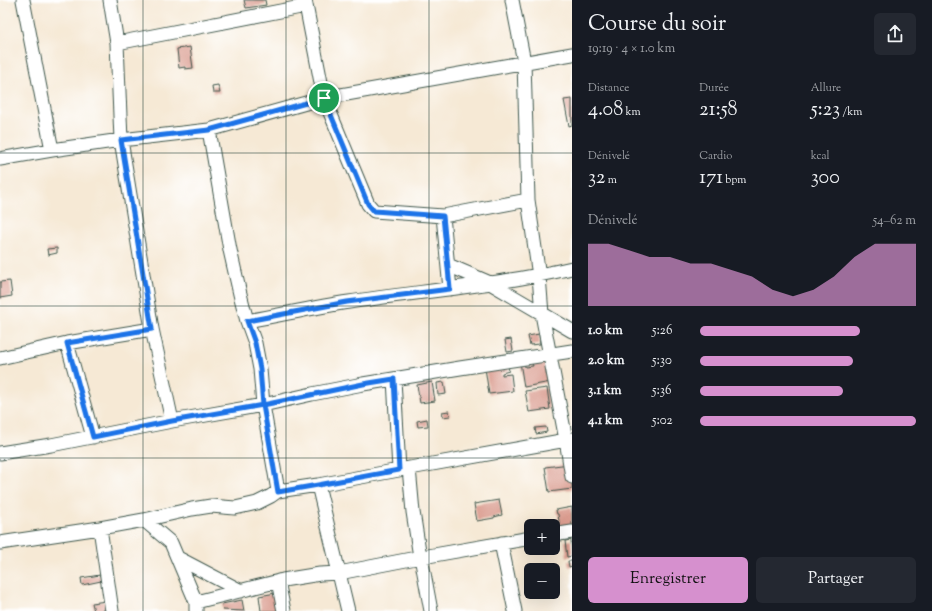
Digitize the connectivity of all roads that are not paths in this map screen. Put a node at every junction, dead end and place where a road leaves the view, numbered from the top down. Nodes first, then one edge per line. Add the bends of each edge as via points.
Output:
1 (23, 0) edge
2 (110, 0) edge
3 (512, 0) edge
4 (306, 3) edge
5 (117, 43) junction
6 (572, 54) edge
7 (524, 62) junction
8 (324, 98) junction
9 (209, 130) junction
10 (121, 140) junction
11 (52, 150) junction
12 (0, 159) edge
13 (528, 200) junction
14 (443, 216) junction
15 (448, 265) junction
16 (572, 268) edge
17 (539, 276) junction
18 (490, 283) junction
19 (450, 289) junction
20 (542, 314) junction
21 (247, 321) junction
22 (152, 329) junction
23 (572, 331) edge
24 (67, 343) junction
25 (572, 351) edge
26 (550, 355) junction
27 (0, 358) edge
28 (394, 379) junction
29 (263, 405) junction
30 (172, 421) junction
31 (93, 437) junction
32 (569, 439) edge
33 (0, 453) edge
34 (404, 469) junction
35 (572, 477) edge
36 (318, 485) junction
37 (278, 492) junction
38 (144, 520) junction
39 (100, 528) junction
40 (572, 532) edge
41 (560, 534) edge
42 (524, 539) edge
43 (0, 543) edge
44 (501, 543) junction
45 (420, 557) junction
46 (178, 558) junction
47 (339, 573) junction
48 (278, 581) junction
49 (240, 591) junction
50 (196, 607) edge
51 (112, 611) edge
52 (284, 611) edge
53 (348, 611) edge
54 (431, 611) edge
55 (515, 611) edge

1 - 11 street
2 - 5 street
3 - 7 street
4 - 5 street
4 - 8 street
5 - 10 street
6 - 7 street
7 - 8 street
7 - 13 street
8 - 9 street
8 - 14 street via 368,204 374,211
9 - 10 street
9 - 21 street via 230,250
10 - 11 street
10 - 22 street
11 - 12 street
13 - 14 street
13 - 17 street
14 - 15 street
15 - 18 street
15 - 19 street
16 - 17 street
17 - 18 street
17 - 20 street
18 - 19 street
18 - 20 street
19 - 21 street via 347,302
20 - 23 street
20 - 26 street
21 - 29 street via 260,369
22 - 24 street
22 - 30 street
24 - 27 street
24 - 31 street
25 - 26 street
26 - 28 street
26 - 32 street
28 - 29 street
28 - 34 street
29 - 30 street
29 - 37 street
30 - 31 street
31 - 33 street
32 - 34 street
32 - 35 street
34 - 36 street
34 - 45 street
36 - 37 street
36 - 47 street
37 - 38 street via 257,503 235,508 211,506
38 - 39 street
38 - 46 street via 172,543
39 - 43 street
39 - 51 street
40 - 41 street
42 - 44 street
44 - 45 street
44 - 55 street
45 - 47 street
45 - 54 street
46 - 49 street
46 - 50 street
47 - 48 street
47 - 53 street
48 - 49 street
48 - 52 street
49 - 50 street

